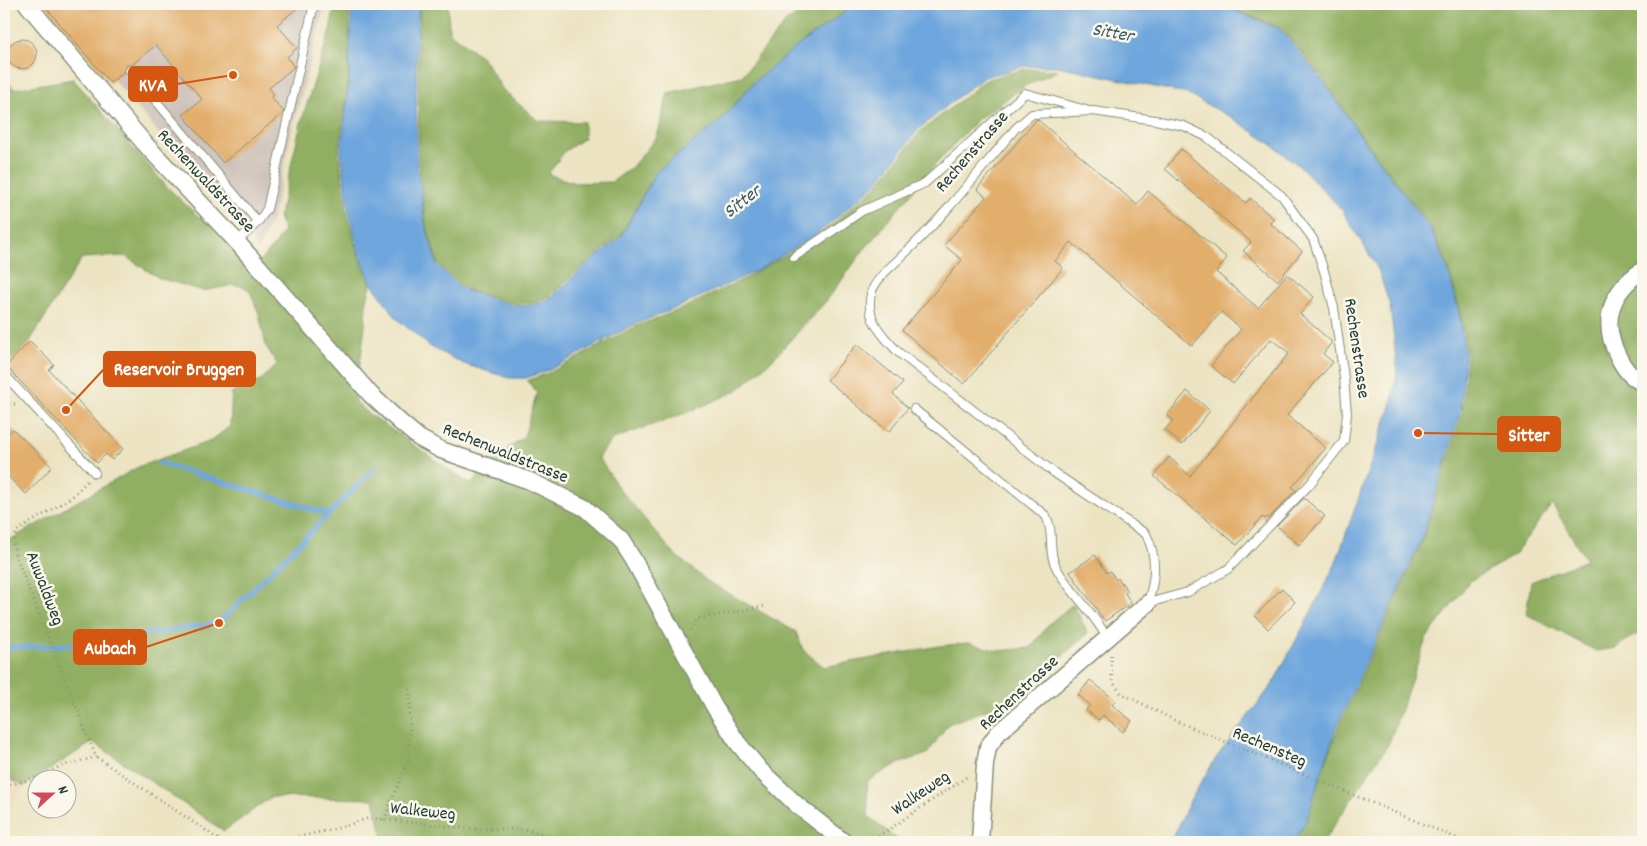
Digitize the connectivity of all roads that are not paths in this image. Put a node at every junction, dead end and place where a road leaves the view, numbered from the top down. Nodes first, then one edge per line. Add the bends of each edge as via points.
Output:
1 (27, 4) edge
2 (314, 4) edge
3 (130, 70) dead end
4 (1093, 111) junction
5 (258, 222) junction
6 (237, 242) junction
7 (794, 257) dead end
8 (1643, 270) edge
9 (4, 374) edge
10 (7, 383) edge
11 (1643, 383) edge
12 (914, 409) dead end
13 (95, 473) road end
14 (1148, 603) junction
15 (1107, 638) junction
16 (844, 842) edge
17 (980, 842) edge

1 - 6 street, Rechenwaldstrasse via 145,144
2 - 5 lane via 272,190 267,209
3 - 5 lane
4 - 7 lane via 1025,93 925,183 862,211
4 - 14 lane, Rechenstrasse via 1184,126 1207,137 1282,196 1313,239 1324,271 1334,308 1344,378 1347,414 1344,441 1310,484 1228,569 1188,592
4 - 14 lane, Rechenstrasse via 1032,114 1016,128 922,237 886,272 871,292 869,312 877,329 898,352 1056,474 1146,534 1154,550 1154,581
5 - 6 lane
6 - 16 street, Rechenwaldstrasse via 371,395 419,438 465,460 557,492 604,523 621,540 633,559 737,742 761,771 797,805
8 - 11 street via 1625,285 1608,319 1608,331 1624,369
9 - 10 lane
10 - 13 lane
12 - 15 lane via 1046,516 1052,527 1051,547 1056,567
14 - 15 street, Rechenstrasse
15 - 17 street, Rechenstrasse via 998,733 988,747

